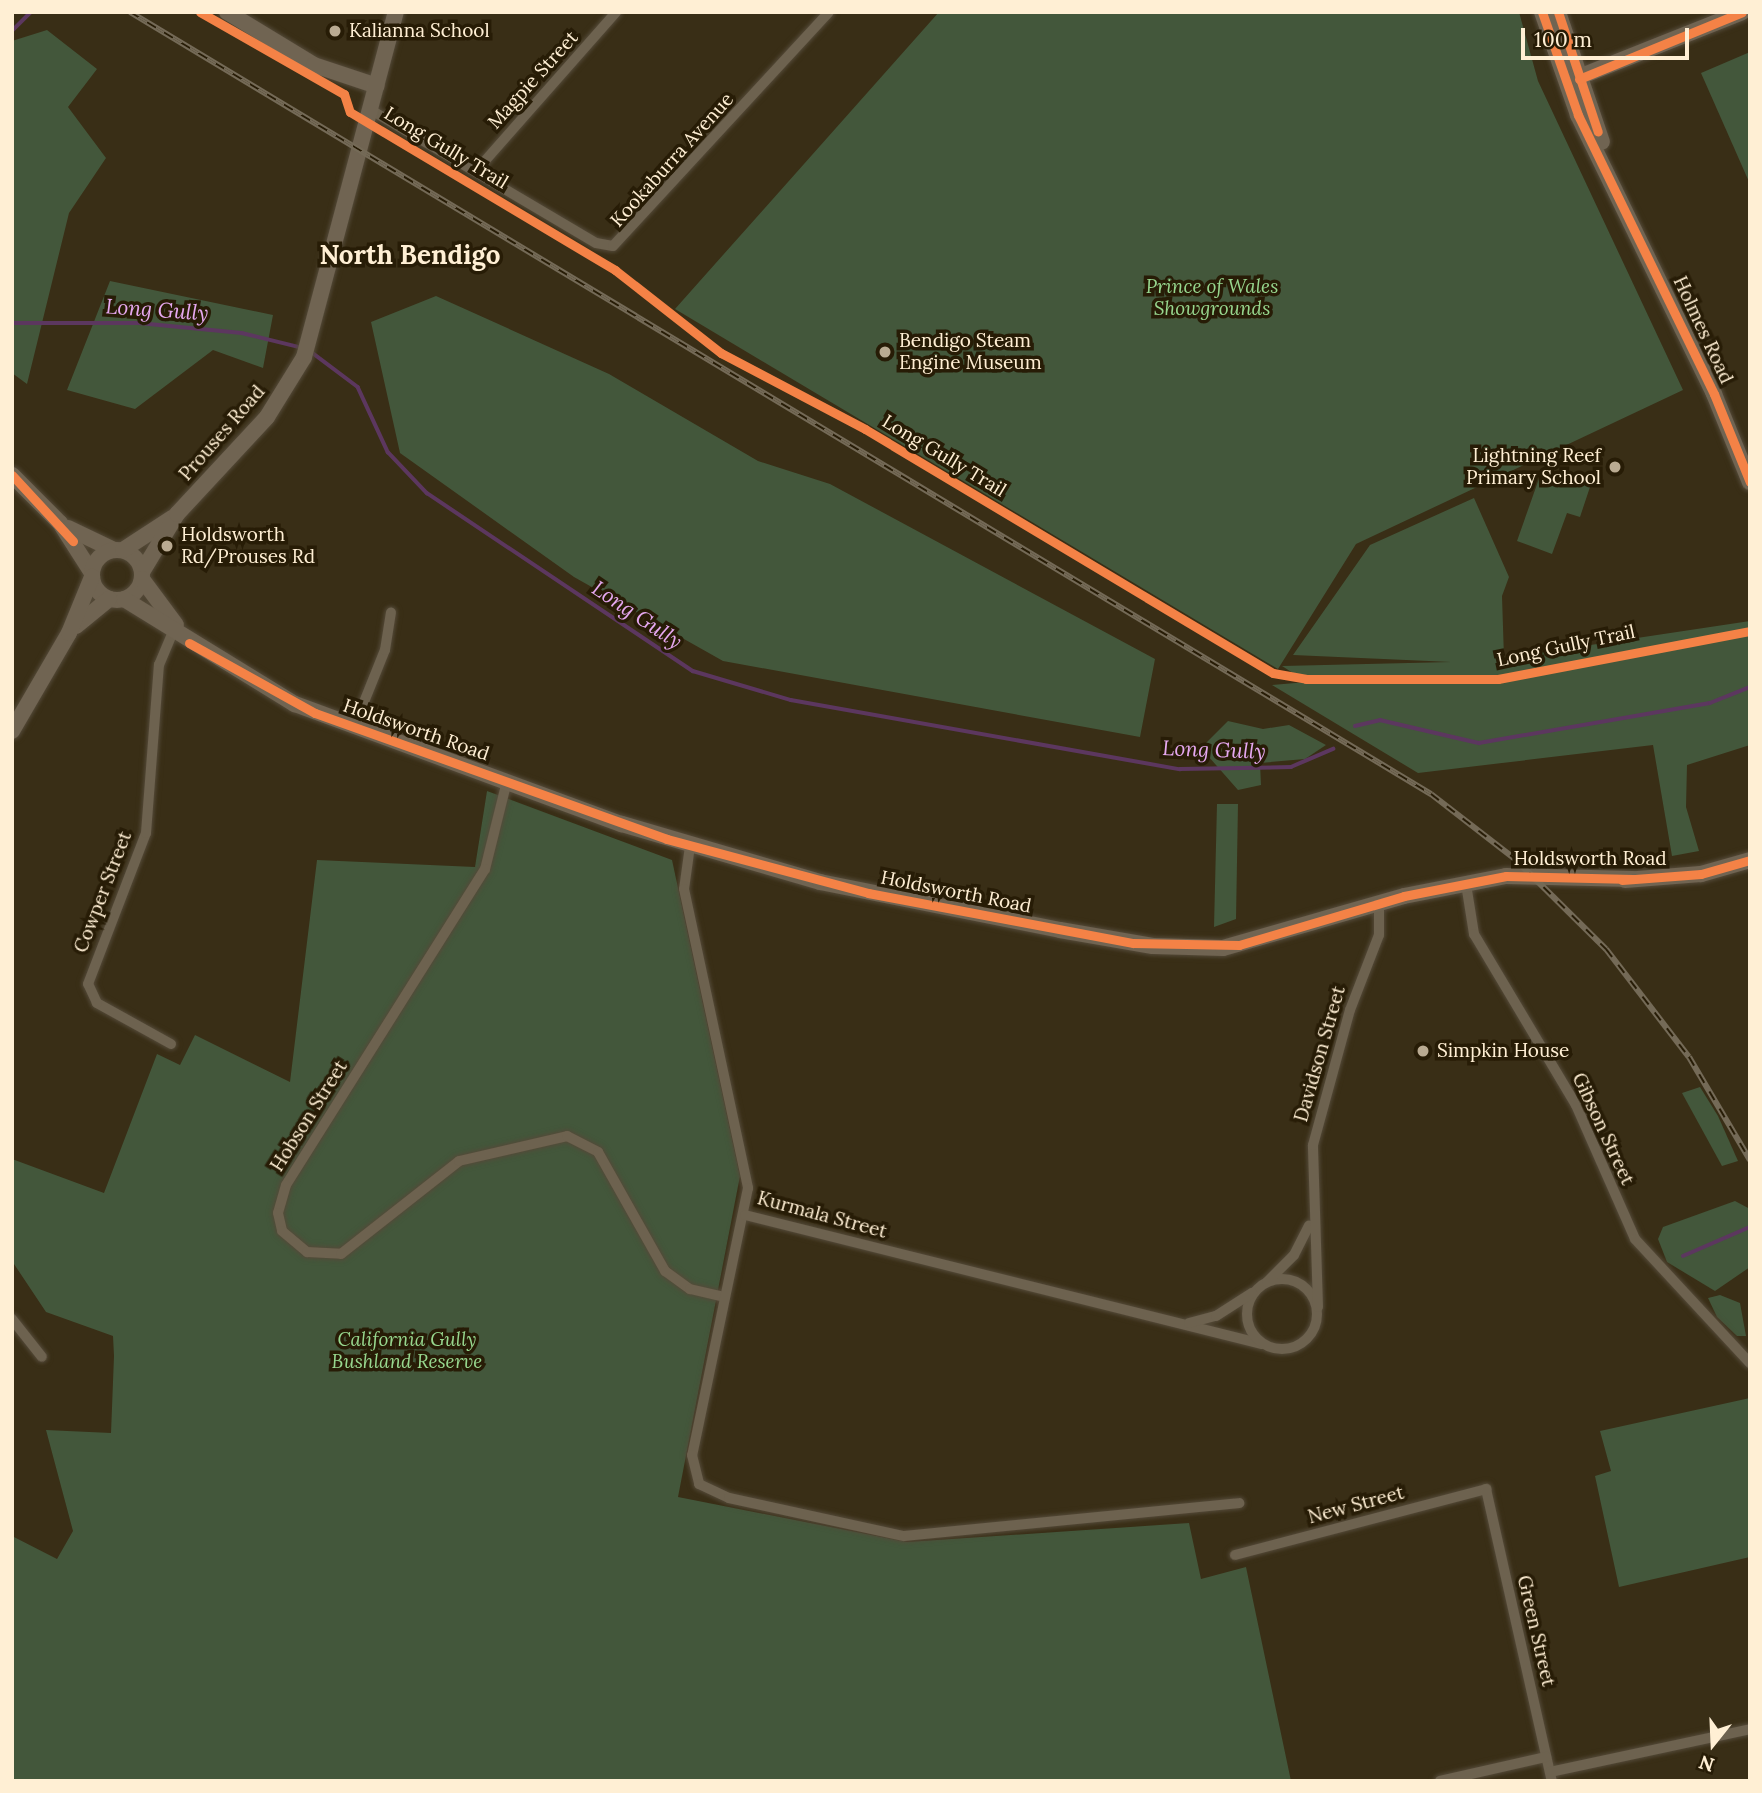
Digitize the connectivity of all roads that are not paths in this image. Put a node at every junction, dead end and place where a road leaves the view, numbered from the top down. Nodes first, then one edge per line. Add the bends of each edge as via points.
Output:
1 (227, 12) edge
2 (396, 12) edge
3 (616, 12) edge
4 (829, 12) edge
5 (1542, 12) edge
6 (1558, 12) edge
7 (1715, 12) edge
8 (1742, 12) edge
9 (1570, 75) junction
10 (377, 86) junction
11 (370, 110) junction
12 (476, 171) junction
13 (12, 475) edge
14 (1750, 482) edge
15 (177, 514) junction
16 (60, 523) junction
17 (118, 550) junction
18 (92, 575) junction
19 (142, 575) junction
20 (117, 599) junction
21 (391, 612) dead end
22 (174, 628) junction
23 (69, 633) junction
24 (354, 727) junction
25 (12, 730) edge
26 (507, 781) junction
27 (690, 846) junction
28 (1750, 860) edge
29 (1466, 884) junction
30 (1378, 902) junction
31 (171, 1044) dead end
32 (745, 1214) junction
33 (1310, 1220) junction
34 (1260, 1288) junction
35 (726, 1297) junction
36 (1318, 1307) junction
37 (12, 1319) edge
38 (1172, 1323) junction
39 (1262, 1344) junction
40 (42, 1357) dead end
41 (1750, 1363) edge
42 (1486, 1489) joint
43 (1239, 1503) dead end
44 (1235, 1555) dead end
45 (1750, 1729) edge
46 (1546, 1757) junction
47 (1551, 1776) edge
48 (1440, 1781) edge

1 - 10 main road via 314,65
2 - 10 main road, Prouses Road
3 - 12 street, Magpie Street
4 - 12 street, Kookaburra Avenue via 617,245 596,243
5 - 9 main road, Holmes Road
6 - 9 main road, Holmes Road
7 - 9 main road
8 - 9 main road
9 - 14 main road, Holmes Road
10 - 11 main road, Prouses Road
11 - 12 street, Kookaburra Avenue
11 - 15 main road, Prouses Road via 306,350 267,418
13 - 16 main road
15 - 17 main road, Prouses Road
15 - 19 main road, Prouses Road
16 - 17 main road
16 - 18 main road
17 - 18 main road, Prouses Road via 99,557
17 - 19 main road, Holdsworth Road
18 - 20 main road, Holdsworth Road
18 - 23 main road
19 - 20 main road, Prouses Road
19 - 22 main road, Holdsworth Road
20 - 22 main road, Holdsworth Road
20 - 23 main road
21 - 24 street via 385,650
22 - 24 main road, Holdsworth Road via 273,694
22 - 31 street, Cowper Street via 159,665 146,833 88,984 97,1003
23 - 25 main road
24 - 26 main road, Holdsworth Road
26 - 27 main road, Holdsworth Road
26 - 35 street, Hobson Street via 485,869 286,1185 278,1213 282,1231 307,1252 341,1254 459,1161 567,1136 598,1152 665,1271 690,1289
27 - 30 main road, Holdsworth Road via 867,893 1171,948 1239,945
27 - 32 street, Kurmala Street via 684,889 745,1161
28 - 29 main road, Holdsworth Road via 1701,874
29 - 30 main road, Holdsworth Road
29 - 41 street, Gibson Street via 1474,934 1576,1105 1635,1239
30 - 33 street, Davidson Street via 1379,935 1316,1126
32 - 35 street
32 - 38 street, Kurmala Street
33 - 34 street, Davidson Street via 1300,1248
33 - 36 street, Davidson Street
34 - 36 street via 1291,1281
34 - 38 street, Kurmala Street via 1204,1321
34 - 39 street via 1248,1320
35 - 43 street via 692,1455 694,1476 717,1495 904,1536
36 - 39 street via 1319,1320 1298,1345
37 - 40 street
38 - 39 street, Kurmala Street
42 - 44 street, New Street
42 - 46 street, Green Street
45 - 47 street
46 - 47 street, Green Street
46 - 48 street

